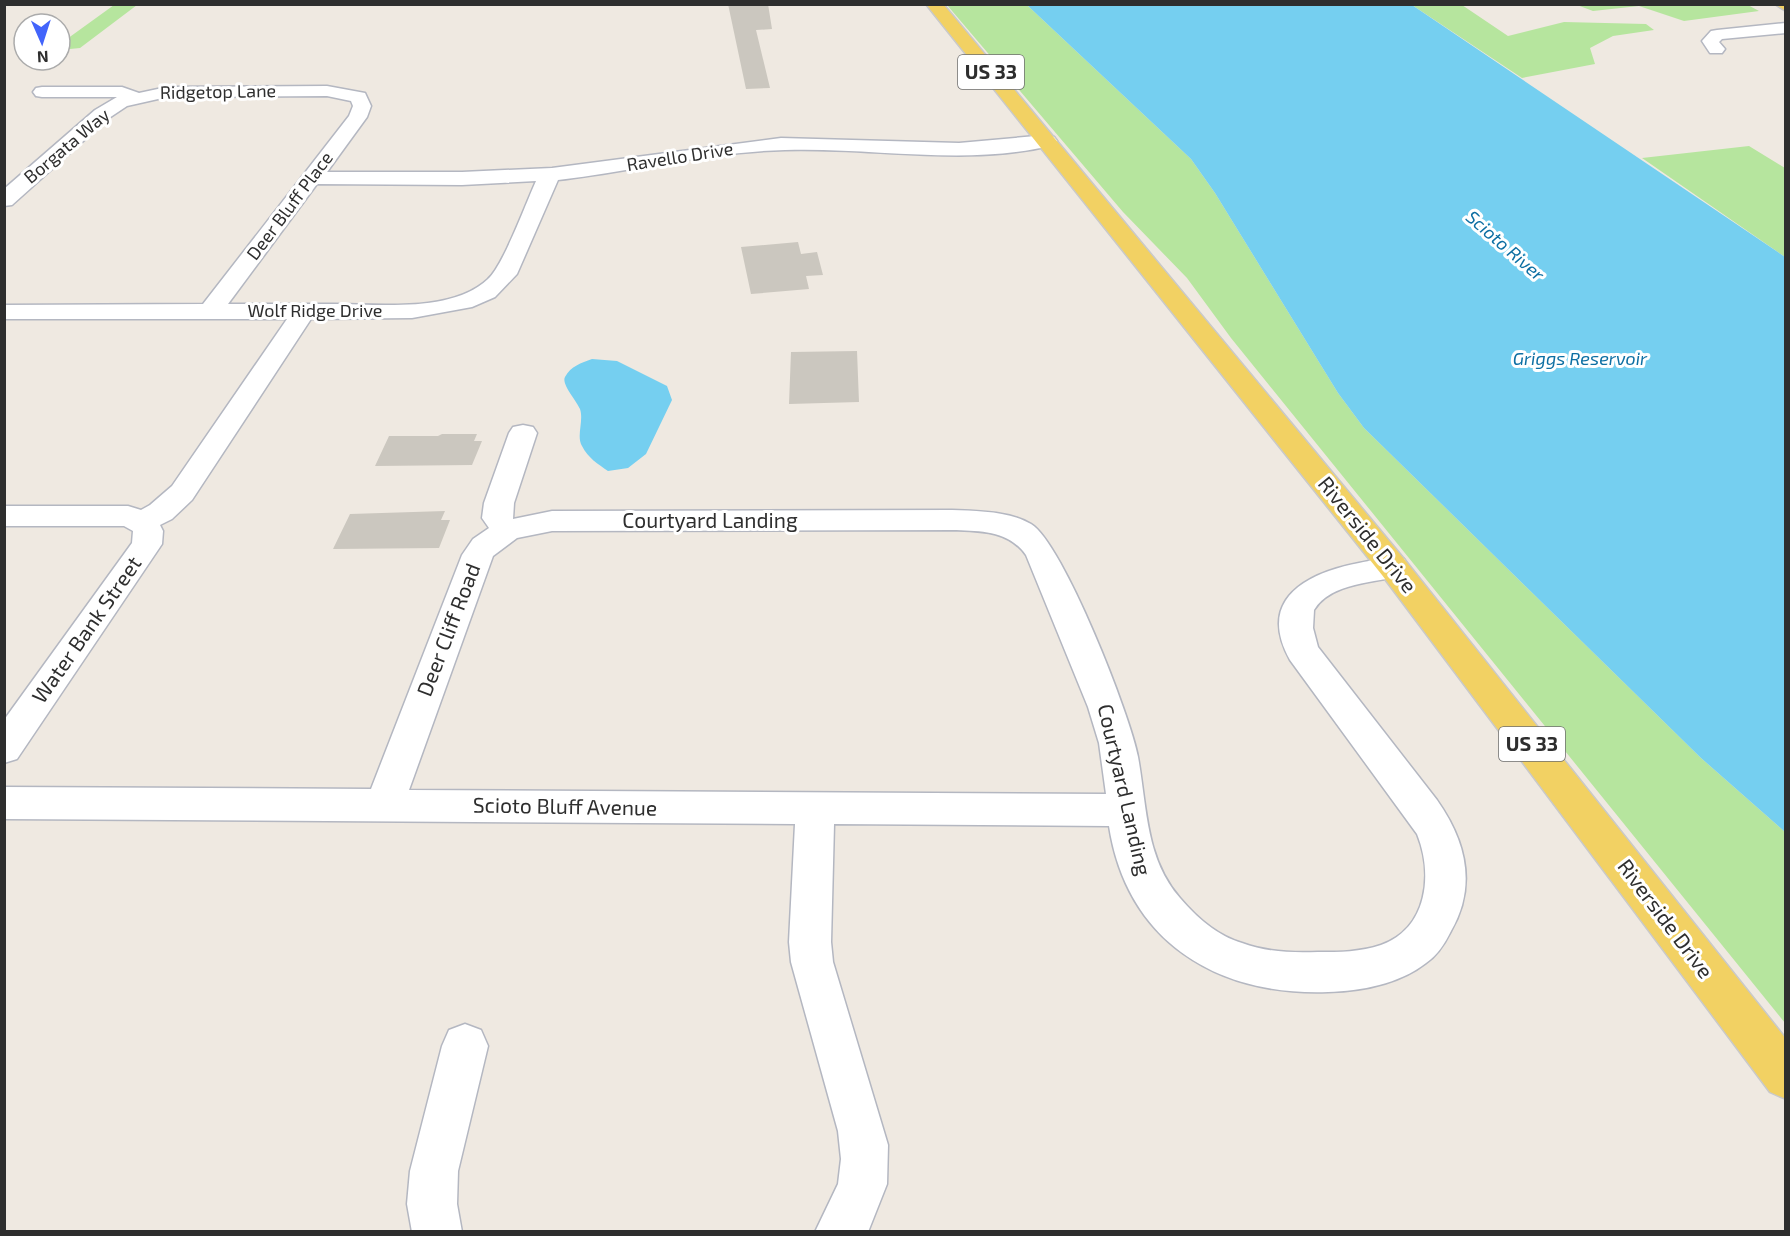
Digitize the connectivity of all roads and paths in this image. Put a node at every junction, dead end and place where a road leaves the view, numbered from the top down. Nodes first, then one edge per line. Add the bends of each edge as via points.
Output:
1 (934, 4) edge
2 (1785, 28) edge
3 (1716, 49) dead end
4 (42, 92) dead end
5 (359, 98) joint
6 (134, 99) junction
7 (1047, 141) junction
8 (550, 174) junction
9 (312, 178) junction
10 (4, 200) edge
11 (210, 311) junction
12 (304, 311) junction
13 (4, 312) edge
14 (523, 433) dead end
15 (4, 516) edge
16 (142, 522) junction
17 (506, 531) junction
18 (1393, 567) junction
19 (4, 749) edge
20 (4, 802) edge
21 (384, 806) junction
22 (815, 810) junction
23 (1125, 810) junction
24 (465, 1046) dead end
25 (1785, 1076) edge
26 (437, 1232) edge
27 (840, 1232) edge

1 - 7 main road, Riverside Drive / US 33
2 - 3 street via 1717,35 1710,41
4 - 6 street, Ridgetop Lane via 122,92
5 - 6 street, Ridgetop Lane via 343,92 315,91 167,92
5 - 9 street, Deer Bluff Place via 362,106 358,117
6 - 10 street, Borgata Way via 102,114
7 - 8 street, Ravello Drive via 957,150 844,143 758,146
7 - 18 main road, Riverside Drive / US 33
8 - 9 street, Ravello Drive
8 - 12 street, Wolf Ridge Drive via 495,288 473,299 423,310
9 - 11 street, Deer Bluff Place
11 - 12 street, Wolf Ridge Drive
11 - 13 street, Wolf Ridge Drive
12 - 16 street via 182,493 161,512
14 - 17 street via 498,503 497,518
15 - 16 street via 128,516
16 - 19 street, Water Bank Street via 148,531 147,544
17 - 21 street, Deer Cliff Road via 478,555
17 - 23 street, Courtyard Landing via 552,521 839,521 979,522 1023,532 1048,570 1102,698 1118,745
18 - 23 street, Courtyard Landing via 1316,586 1304,597 1295,623 1302,651 1434,828 1446,872 1443,906 1428,934 1385,965 1346,972 1263,969 1223,958 1177,925 1155,901 1142,876
18 - 25 main road, Riverside Drive / US 33
20 - 21 street, Scioto Bluff Avenue
21 - 22 street, Scioto Bluff Avenue
22 - 23 street, Scioto Bluff Avenue
22 - 27 street via 812,962 867,1157 853,1213
24 - 26 street via 434,1171 432,1204

